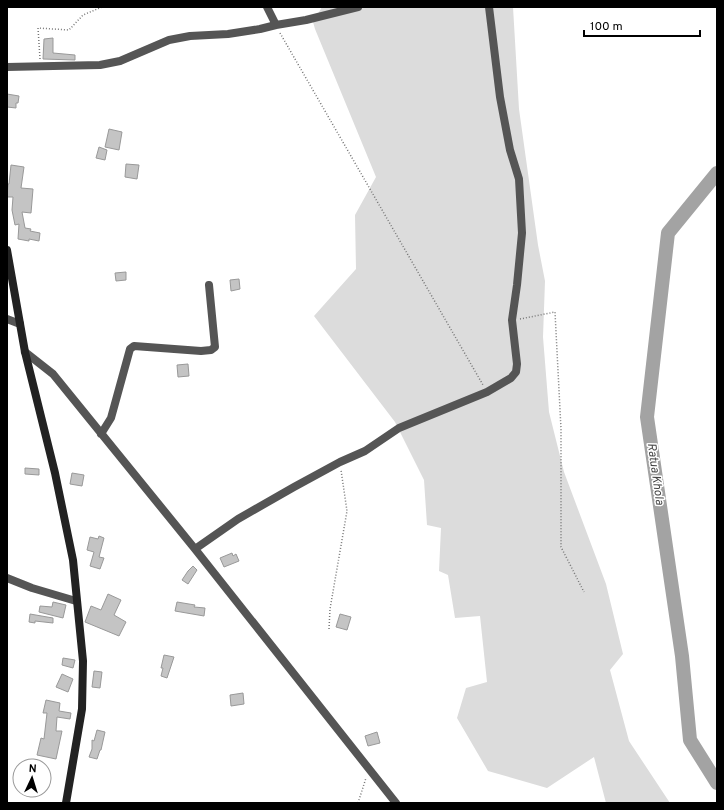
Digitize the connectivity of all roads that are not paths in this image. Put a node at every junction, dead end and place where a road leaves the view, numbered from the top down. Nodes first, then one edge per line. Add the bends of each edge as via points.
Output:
1 (267, 7) edge
2 (358, 7) edge
3 (489, 7) edge
4 (276, 25) junction
5 (7, 67) edge
6 (7, 250) edge
7 (209, 285) dead end
8 (7, 319) edge
9 (20, 324) junction
10 (25, 352) junction
11 (101, 434) junction
12 (195, 549) junction
13 (7, 578) edge
14 (76, 601) junction
15 (66, 803) edge
16 (396, 803) edge

1 - 4 street
2 - 4 street
3 - 12 street via 500,97 510,150 519,179 522,232 512,320 516,372 511,378 487,392 399,428 365,451 340,462 238,519
4 - 5 street via 260,30 169,40 120,61 100,65
6 - 9 street
7 - 11 street via 215,347 201,351 134,346 130,349 111,418
8 - 9 street
9 - 10 street
10 - 11 street via 53,374
10 - 14 street via 55,473 73,560
11 - 12 street
12 - 16 street
13 - 14 street
14 - 15 street via 83,661 82,709

